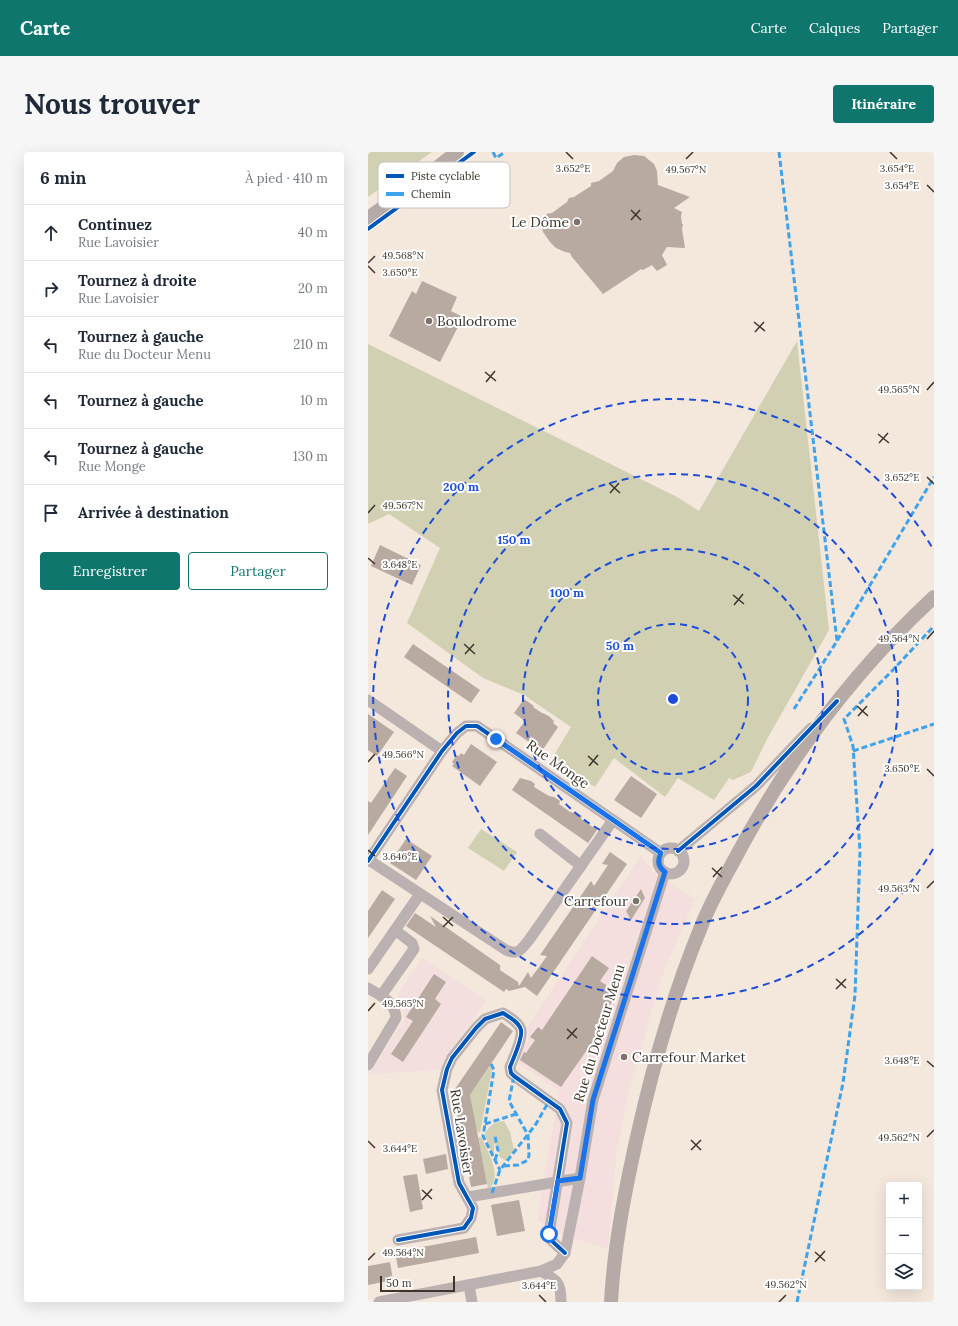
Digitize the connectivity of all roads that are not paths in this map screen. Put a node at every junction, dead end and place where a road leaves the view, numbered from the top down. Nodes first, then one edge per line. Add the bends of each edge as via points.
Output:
1 (458, 152) edge
2 (444, 161) edge
3 (378, 203) edge
4 (382, 208) edge
5 (368, 210) edge
6 (368, 218) edge
7 (934, 597) edge
8 (368, 700) edge
9 (837, 700) junction
10 (442, 751) junction
11 (613, 820) junction
12 (540, 834) dead end
13 (678, 851) junction
14 (661, 853) junction
15 (368, 861) edge
16 (581, 866) junction
17 (665, 872) junction
18 (420, 894) junction
19 (395, 930) junction
20 (368, 969) edge
21 (368, 988) edge
22 (381, 996) junction
23 (368, 1065) edge
24 (580, 1178) junction
25 (558, 1181) junction
26 (468, 1197) junction
27 (398, 1240) dead end
28 (565, 1253) junction
29 (541, 1271) junction
30 (469, 1285) junction
31 (379, 1302) edge
32 (472, 1302) edge
33 (561, 1302) edge
34 (611, 1302) edge

1 - 2 main road
3 - 5 main road
4 - 6 main road
7 - 9 main road via 894,635
8 - 10 street
9 - 13 street via 756,786
9 - 34 main road via 813,732 746,836 702,925 680,982 655,1066 630,1170 621,1217
10 - 11 street, Rue Monge via 456,733 466,726 477,726
10 - 15 street, Rue Monge
11 - 14 street, Rue Monge
11 - 16 street
12 - 16 street
13 - 14 street via 667,849
13 - 17 street via 683,857 683,866 673,874
14 - 17 street via 658,864
15 - 18 street
16 - 18 street via 522,949 512,953
17 - 24 street, Rue du Docteur Menu via 593,1100
18 - 19 street
19 - 20 street
19 - 22 street via 412,943 414,949
21 - 22 street
22 - 23 street via 396,1010 396,1018
24 - 25 street
24 - 28 street, Rue du Docteur Menu
25 - 26 street
25 - 26 street, Rue Lavoisier via 568,1123 560,1109 511,1073 510,1067 521,1030 512,1018 503,1013 485,1019 452,1058 442,1090 459,1183
25 - 28 street, Rue Lavoisier via 549,1234 552,1241
26 - 27 street, Rue Lavoisier via 473,1208 471,1218 464,1228
28 - 29 street via 557,1264
29 - 30 street
29 - 33 street via 554,1278 561,1289
30 - 31 street
30 - 32 street

